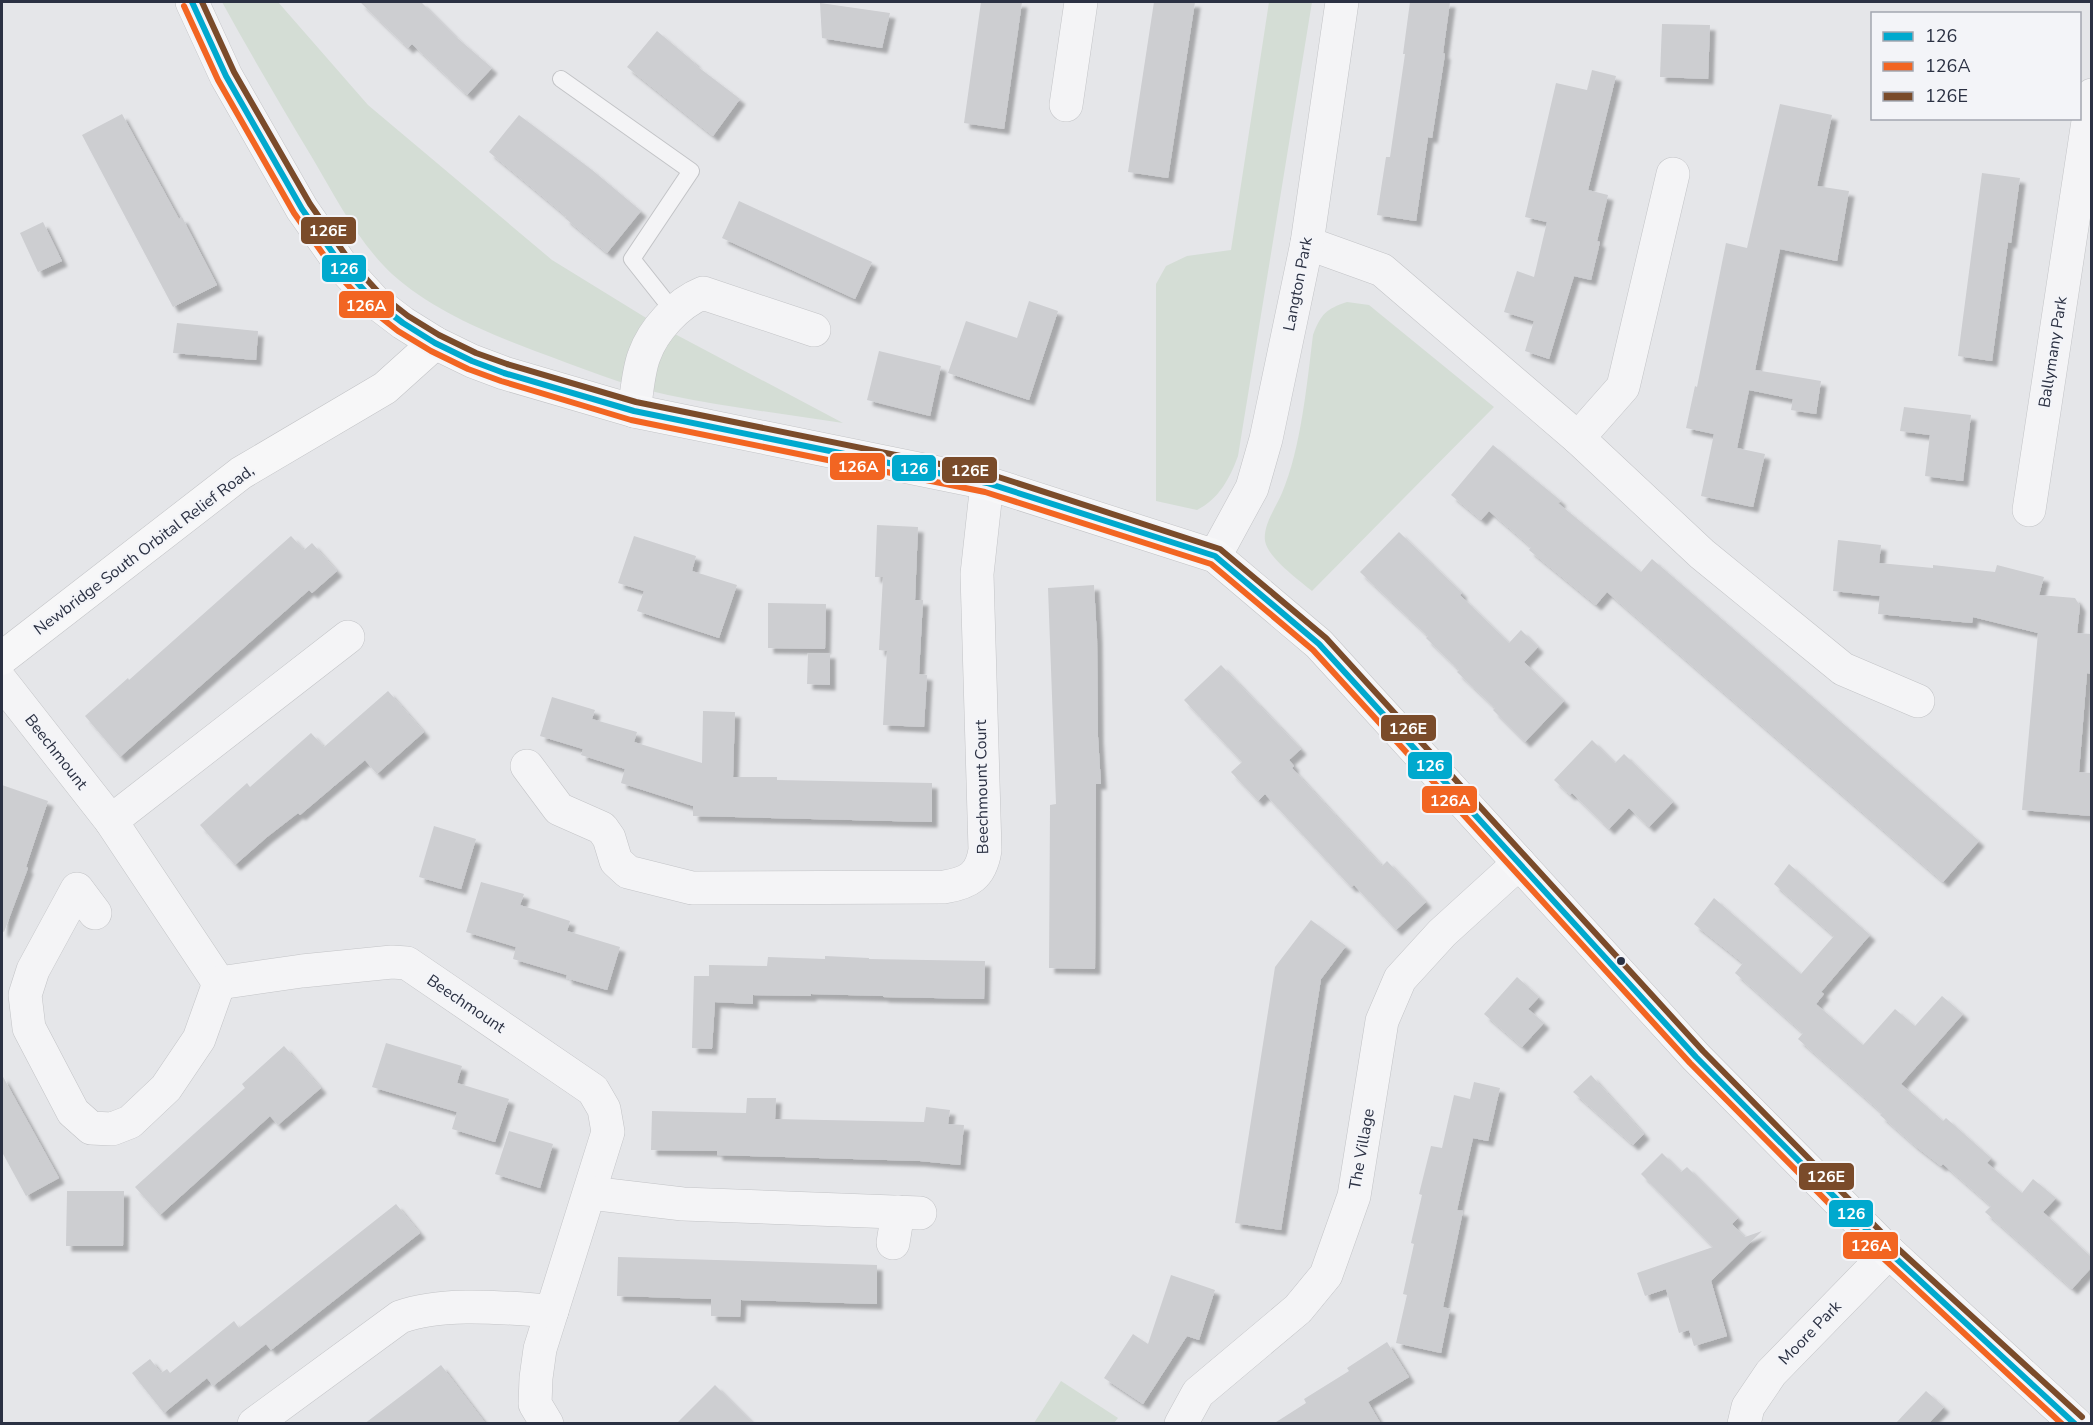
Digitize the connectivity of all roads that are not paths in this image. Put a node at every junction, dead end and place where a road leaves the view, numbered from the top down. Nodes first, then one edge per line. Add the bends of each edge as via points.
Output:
1 (192, 2) edge
2 (1081, 2) edge
3 (1342, 2) edge
4 (561, 79) dead end
5 (2091, 95) edge
6 (1066, 105) dead end
7 (1673, 174) dead end
8 (2085, 196) edge
9 (1307, 243) junction
10 (674, 312) junction
11 (814, 330) dead end
12 (435, 343) junction
13 (634, 411) junction
14 (1578, 438) junction
15 (987, 483) junction
16 (2029, 510) dead end
17 (1215, 556) junction
18 (348, 637) dead end
19 (2, 658) edge
20 (2, 682) edge
21 (1918, 701) dead end
22 (527, 766) dead end
23 (111, 821) junction
24 (1519, 863) junction
25 (95, 912) dead end
26 (219, 983) junction
27 (590, 1193) junction
28 (904, 1223) dead end
29 (1889, 1252) junction
30 (552, 1311) junction
31 (254, 1424) edge
32 (547, 1424) edge
33 (1181, 1424) edge
34 (1744, 1424) edge
35 (2076, 1424) edge

1 - 12 street via 226,76 303,209 342,266 374,301
2 - 6 street
3 - 9 street, Langton Park
4 - 10 lane via 691,171 632,259
5 - 8 street, Ballymany Park
7 - 14 street via 1623,387
8 - 16 street, Ballymany Park
9 - 14 street via 1382,270
9 - 17 street, Langton Park via 1255,478
10 - 11 street via 688,299 703,293
10 - 13 street via 644,356
12 - 13 street via 504,373
12 - 19 street, Newbridge South Orbital Relief Road, via 385,388 242,473
13 - 15 street
14 - 21 street via 1702,554 1843,669
15 - 17 street
15 - 22 street, Beechmount Court via 977,574 985,850 977,873 961,884 692,888 628,872 616,861 602,828 560,809
17 - 24 street via 1319,644
18 - 23 street
20 - 23 street, Beechmount
23 - 26 street, Beechmount
24 - 29 street via 1696,1057
24 - 33 street, The Village via 1442,933 1400,979 1382,1021 1354,1196 1326,1275 1298,1308 1198,1393
25 - 26 street via 77,889 33,970 25,995 29,1028 73,1112 91,1128 112,1129 130,1122 166,1088 199,1039
26 - 27 street, Beechmount via 302,971 407,963 593,1090 604,1109 608,1132
27 - 28 street
27 - 30 street, Beechmount
29 - 34 street, Moore Park via 1771,1373 1748,1407
29 - 35 street
30 - 31 street via 485,1307 410,1313
30 - 32 street, Beechmount via 536,1378 535,1404

